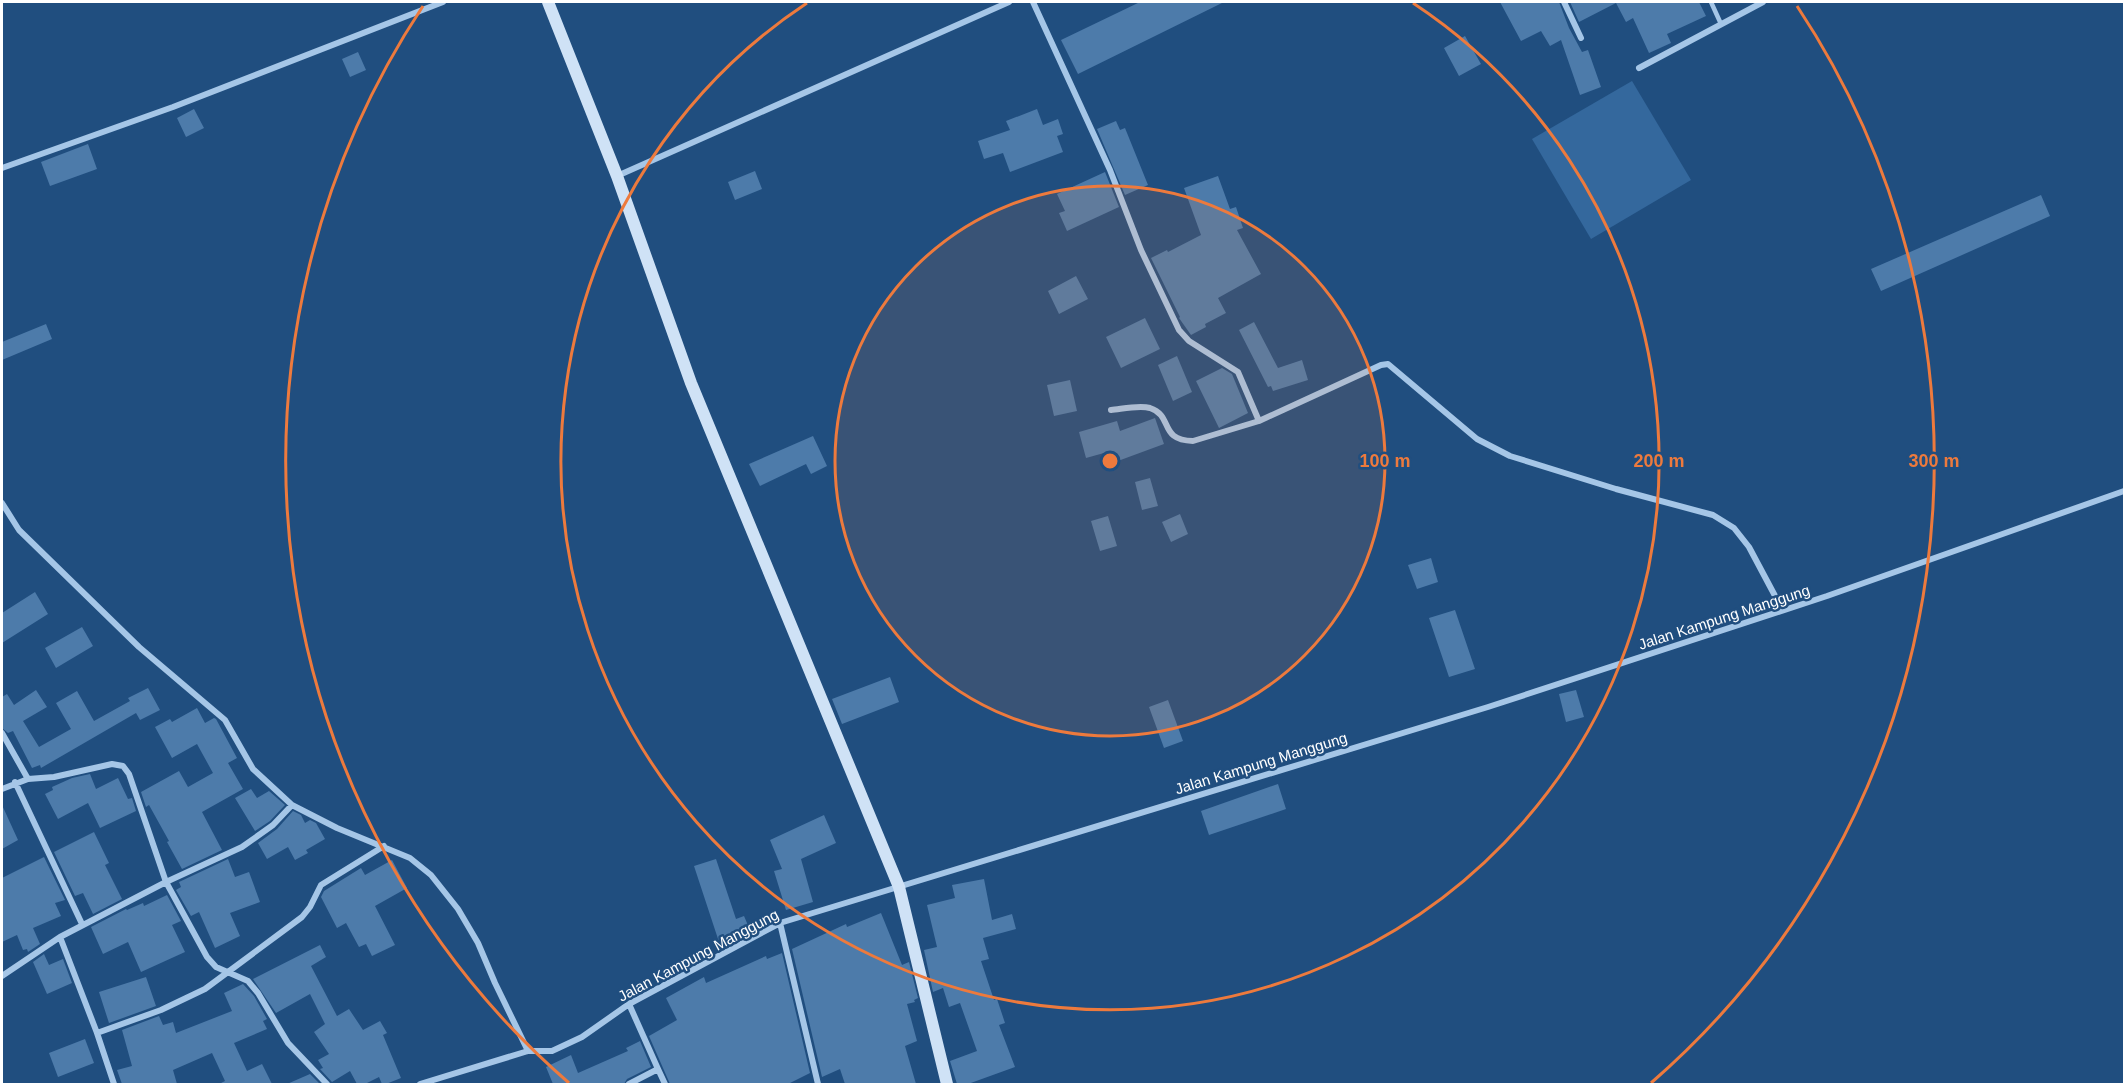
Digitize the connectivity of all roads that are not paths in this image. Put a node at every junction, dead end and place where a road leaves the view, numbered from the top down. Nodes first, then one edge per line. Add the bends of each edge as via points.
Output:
1 (443, 2) edge
2 (548, 2) edge
3 (1009, 2) edge
4 (1033, 2) edge
5 (1564, 2) edge
6 (1711, 2) edge
7 (1763, 2) edge
8 (1721, 24) junction
9 (1581, 38) dead end
10 (1639, 68) dead end
11 (2, 168) edge
12 (617, 176) junction
13 (1111, 410) dead end
14 (1259, 421) junction
15 (2124, 491) edge
16 (2, 503) edge
17 (1782, 609) junction
18 (2, 733) edge
19 (28, 779) junction
20 (15, 782) junction
21 (2, 789) edge
22 (292, 805) junction
23 (384, 846) junction
24 (166, 882) junction
25 (899, 887) junction
26 (82, 924) junction
27 (780, 924) junction
28 (60, 937) junction
29 (229, 972) junction
30 (2, 976) edge
31 (629, 1004) junction
32 (97, 1033) junction
33 (528, 1051) junction
34 (658, 1069) junction
35 (114, 1084) edge
36 (327, 1084) edge
37 (420, 1084) edge
38 (629, 1084) edge
39 (665, 1084) edge
40 (818, 1084) edge
41 (947, 1084) edge

1 - 11 street
2 - 12 street
3 - 12 street
4 - 14 street via 1179,330 1189,341 1238,372
5 - 9 street
6 - 8 lane
7 - 8 street
8 - 10 street
12 - 25 street via 691,383
13 - 14 street via 1154,410 1173,437 1182,441
14 - 17 street via 1388,364 1477,439 1510,456 1713,516 1734,528 1749,547
15 - 17 street, Jalan Kampung Manggung
16 - 22 street via 19,530 130,639 225,720 253,769
17 - 25 street, Jalan Kampung Manggung via 1488,706
18 - 19 street
19 - 20 street
19 - 24 street via 112,764 123,766
20 - 21 street
20 - 26 street
22 - 23 street via 336,828
22 - 24 street via 273,825 242,847
23 - 29 street via 321,885 302,917
23 - 33 street via 410,858 431,875 458,909
24 - 26 street
24 - 29 street via 207,957 216,967
25 - 27 street, Jalan Kampung Manggung
25 - 41 street
26 - 28 street
27 - 31 street, Jalan Kampung Manggung
27 - 40 street
28 - 30 street
28 - 32 street
29 - 32 street via 185,1000
29 - 36 street via 248,981 288,1043
31 - 33 street, Jalan Kampung Manggung via 582,1037 552,1051
31 - 34 street
32 - 35 street
33 - 37 street, Jalan Kampung Manggung
34 - 38 street
34 - 39 street

